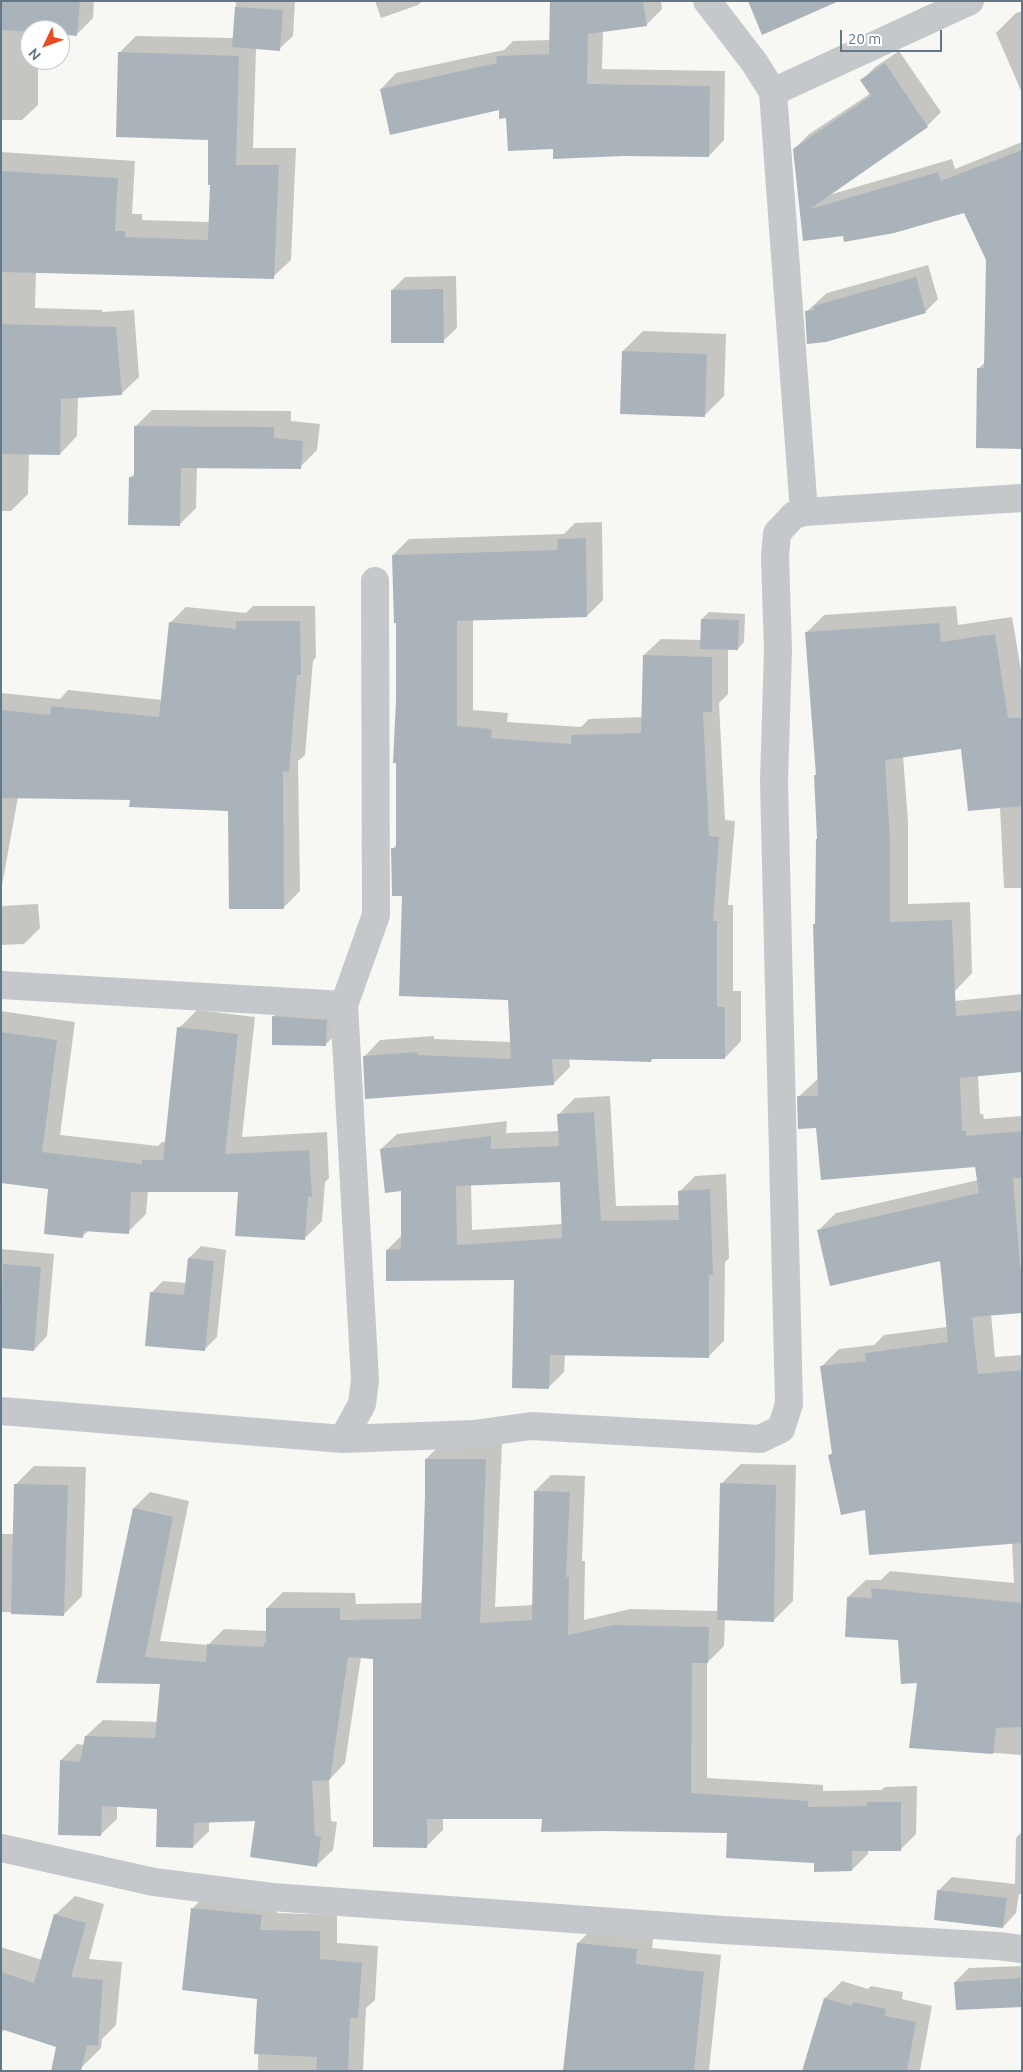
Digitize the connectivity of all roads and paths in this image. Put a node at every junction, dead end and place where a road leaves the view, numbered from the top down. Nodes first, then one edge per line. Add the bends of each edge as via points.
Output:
1 (707, 1) edge
2 (970, 1) edge
3 (773, 92) junction
4 (1022, 498) edge
5 (804, 512) junction
6 (375, 582) dead end
7 (1, 985) edge
8 (344, 1005) junction
9 (1, 1410) edge
10 (343, 1439) junction
11 (1, 1848) edge
12 (1022, 1949) edge

1 - 3 street
2 - 3 street
3 - 5 street
4 - 5 street
5 - 10 street via 794,515 778,533 775,558 778,650 774,781 790,1404 781,1428 760,1439 530,1426 474,1434
6 - 8 street via 376,915
7 - 8 street
8 - 10 street via 365,1380 362,1404
9 - 10 street
11 - 12 street via 154,1882 272,1897

